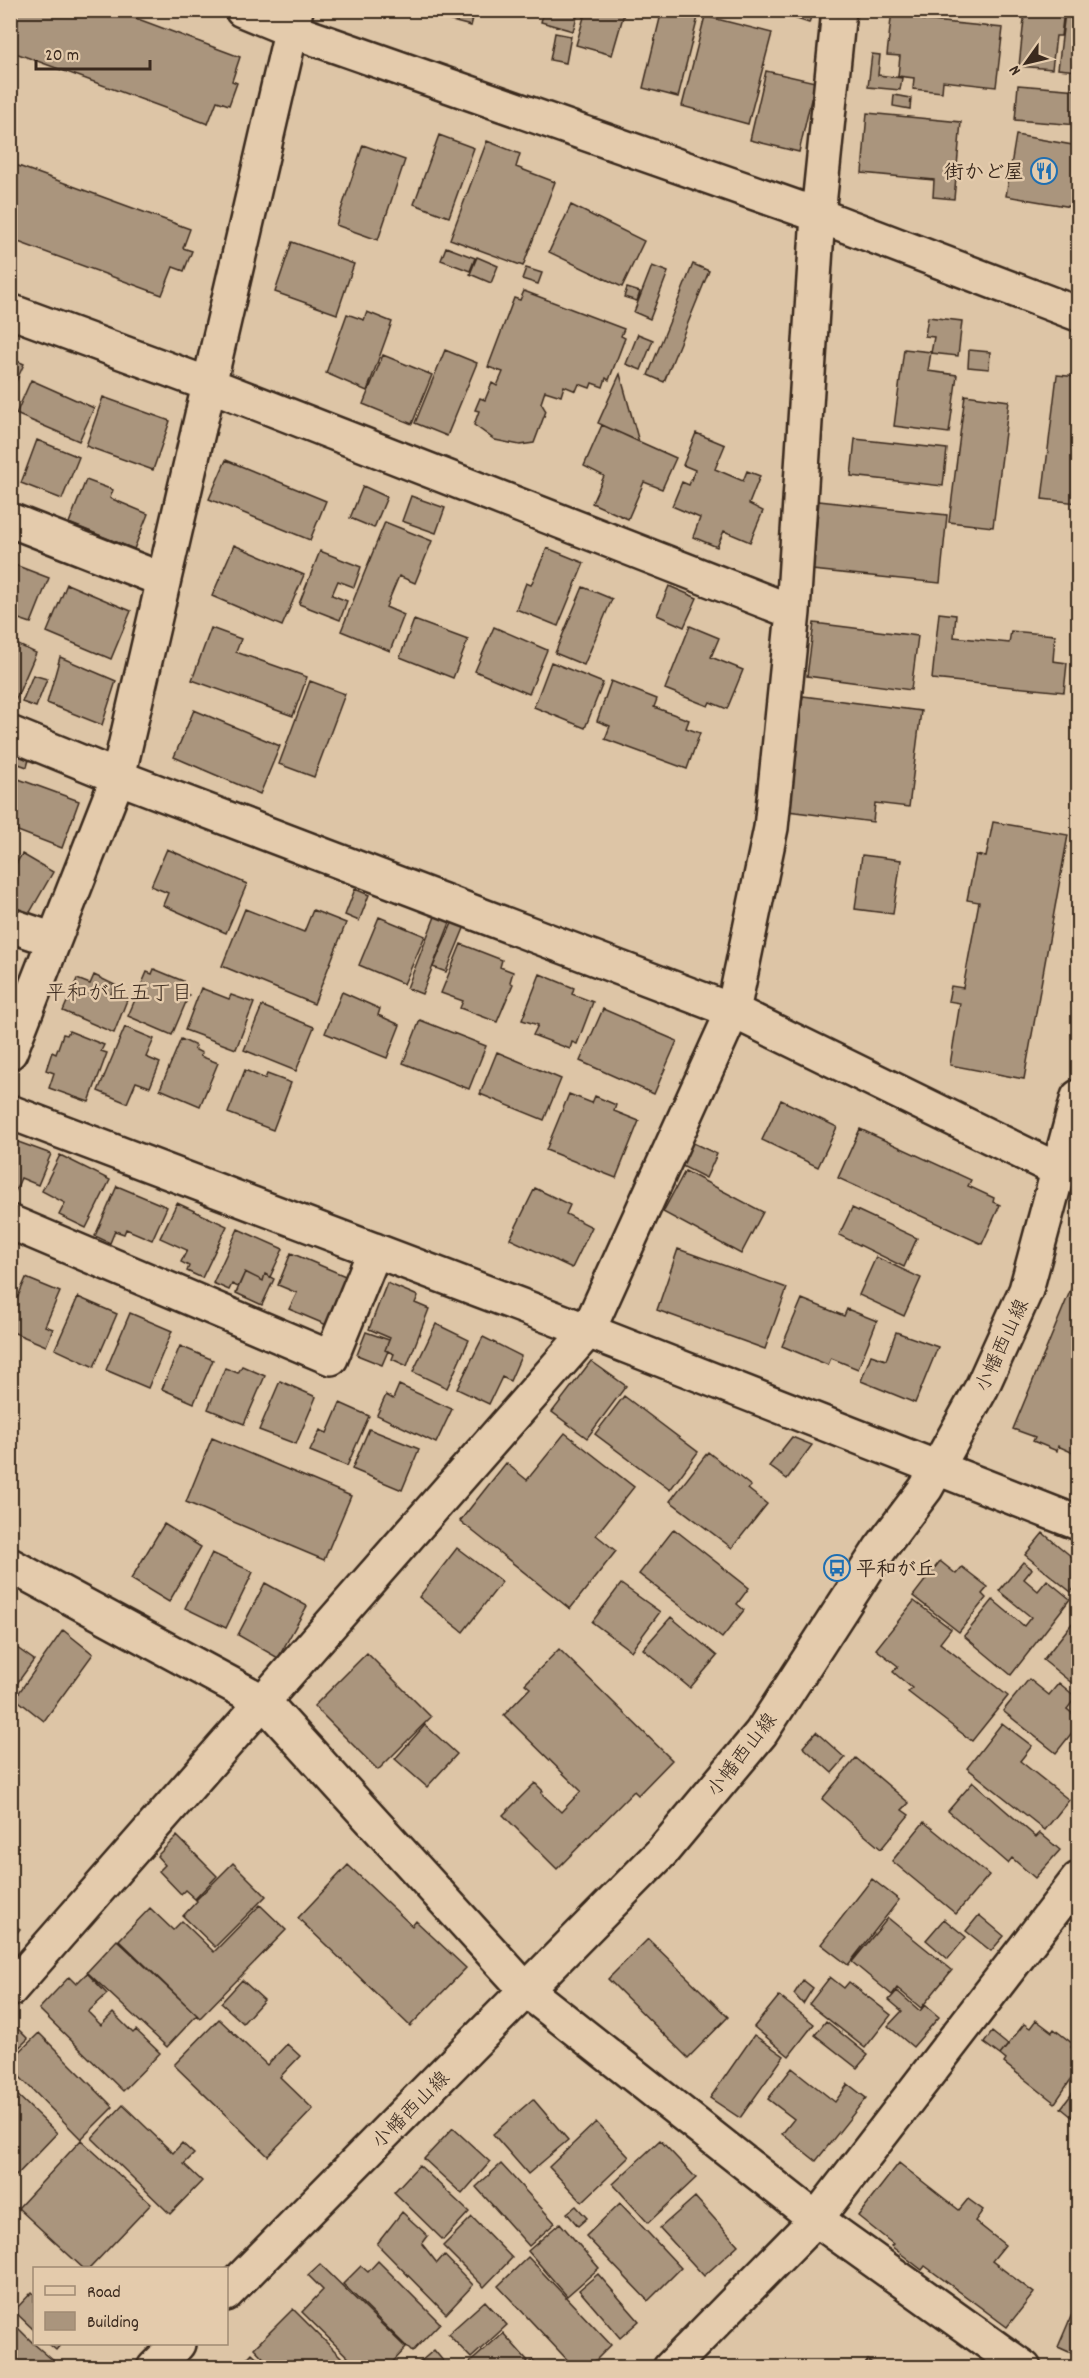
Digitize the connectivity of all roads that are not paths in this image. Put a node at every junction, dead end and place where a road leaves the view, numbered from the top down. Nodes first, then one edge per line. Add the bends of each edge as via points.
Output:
1 (242, 10) edge
2 (839, 10) edge
3 (294, 21) edge
4 (818, 215) junction
5 (10, 311) edge
6 (1078, 314) edge
7 (208, 384) junction
8 (10, 520) edge
9 (163, 580) junction
10 (793, 612) junction
11 (10, 733) edge
12 (118, 777) junction
13 (10, 926) edge
14 (54, 940) junction
15 (732, 1011) junction
16 (10, 1052) edge
17 (1078, 1097) edge
18 (10, 1112) edge
19 (1058, 1170) junction
20 (10, 1222) edge
21 (375, 1250) junction
22 (588, 1331) junction
23 (937, 1468) junction
24 (1078, 1523) edge
25 (10, 1565) edge
26 (264, 1702) junction
27 (1078, 1879) edge
28 (10, 1990) edge
29 (526, 1990) junction
30 (816, 2219) junction
31 (228, 2292) edge
32 (176, 2345) edge
33 (154, 2367) edge
34 (670, 2367) edge
35 (1024, 2367) edge

1 - 3 street
2 - 4 street
3 - 4 street
3 - 7 street
4 - 6 street
4 - 10 street
5 - 7 street
7 - 9 street
7 - 10 street
8 - 9 street
9 - 12 street
10 - 15 street via 771,828
11 - 12 street
12 - 14 street
12 - 15 street
13 - 14 street
14 - 16 street
15 - 19 street
15 - 22 street
17 - 19 street, 小幡西山線
18 - 21 street
19 - 23 street, 小幡西山線 via 1026,1290 982,1387
20 - 21 street via 332,1358
21 - 22 street
22 - 23 street
22 - 26 street
23 - 24 street
23 - 29 street, 小幡西山線 via 761,1733 661,1853
25 - 26 street
26 - 28 street
26 - 29 street
27 - 30 street
29 - 30 street
29 - 31 street, 小幡西山線
30 - 34 street
30 - 35 street
32 - 33 street

